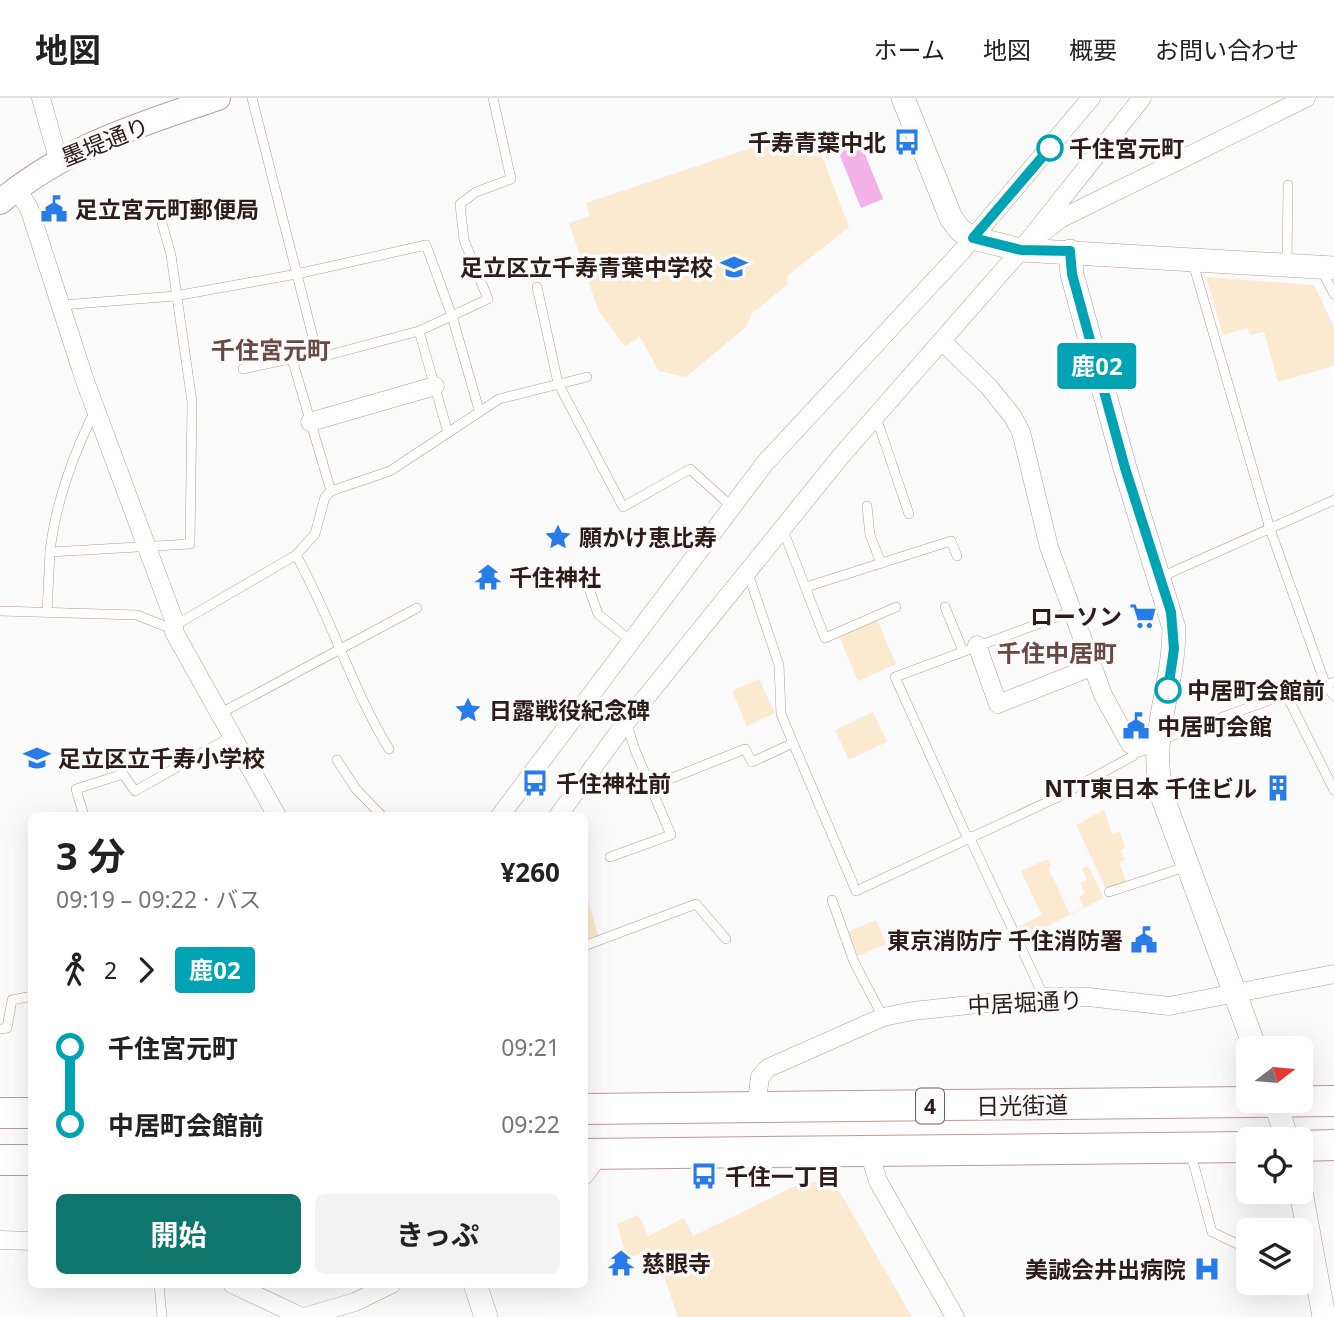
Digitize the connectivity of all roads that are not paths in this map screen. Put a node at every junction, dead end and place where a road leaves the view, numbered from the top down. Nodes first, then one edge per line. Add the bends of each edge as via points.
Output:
1 (41, 98) edge
2 (218, 98) edge
3 (252, 98) edge
4 (493, 98) edge
5 (903, 98) edge
6 (1091, 98) edge
7 (1142, 98) edge
8 (1306, 98) edge
9 (58, 159) junction
10 (1288, 185) dead end
11 (8, 195) edge
12 (162, 223) dead end
13 (973, 238) junction
14 (1021, 250) junction
15 (1070, 251) junction
16 (1191, 258) junction
17 (1287, 265) junction
18 (1327, 268) edge
19 (297, 274) junction
20 (537, 287) dead end
21 (1334, 294) edge
22 (175, 296) junction
23 (62, 305) junction
24 (452, 316) junction
25 (419, 331) junction
26 (942, 341) junction
27 (317, 353) junction
28 (292, 359) junction
29 (243, 369) dead end
30 (587, 377) dead end
31 (558, 383) junction
32 (435, 386) junction
33 (96, 408) junction
34 (479, 410) junction
35 (876, 417) junction
36 (310, 422) junction
37 (448, 433) junction
38 (331, 491) junction
39 (1334, 500) edge
40 (732, 506) junction
41 (867, 506) dead end
42 (909, 514) dead end
43 (1270, 529) junction
44 (782, 530) junction
45 (148, 548) junction
46 (50, 552) junction
47 (296, 555) junction
48 (957, 556) dead end
49 (881, 563) junction
50 (748, 571) junction
51 (584, 574) dead end
52 (1161, 577) junction
53 (806, 587) junction
54 (896, 607) dead end
55 (945, 607) dead end
56 (417, 608) dead end
57 (0, 611) edge
58 (1073, 611) junction
59 (47, 612) junction
60 (174, 626) junction
61 (631, 641) junction
62 (339, 648) junction
63 (970, 648) junction
64 (1092, 667) junction
65 (1330, 684) edge
66 (1286, 694) junction
67 (1334, 696) edge
68 (219, 714) junction
69 (626, 722) junction
70 (232, 736) junction
71 (793, 743) junction
72 (1147, 745) junction
73 (389, 748) dead end
74 (337, 760) dead end
75 (652, 786) junction
76 (1334, 790) edge
77 (83, 812) edge
78 (275, 812) edge
79 (378, 812) edge
80 (503, 812) edge
81 (561, 812) edge
82 (968, 837) junction
83 (610, 856) dead end
84 (1190, 866) junction
85 (1109, 892) dead end
86 (832, 900) dead end
87 (726, 939) dead end
88 (588, 944) edge
89 (1334, 974) edge
90 (1235, 992) junction
91 (28, 997) edge
92 (1044, 997) junction
93 (883, 1017) junction
94 (0, 1029) edge
95 (1251, 1036) edge
96 (1313, 1101) edge
97 (1334, 1101) edge
98 (1236, 1102) edge
99 (756, 1108) junction
100 (588, 1110) edge
101 (0, 1113) edge
102 (28, 1113) edge
103 (1334, 1145) edge
104 (1313, 1146) edge
105 (1189, 1147) junction
106 (1236, 1147) edge
107 (869, 1152) junction
108 (0, 1160) edge
109 (28, 1160) edge
110 (590, 1161) edge
111 (1302, 1204) edge
112 (0, 1240) edge
113 (28, 1241) edge
114 (1236, 1243) edge
115 (159, 1288) edge
116 (241, 1288) edge
117 (384, 1288) edge
118 (476, 1288) edge
119 (162, 1317) edge
120 (303, 1317) edge
121 (486, 1317) edge
122 (955, 1317) edge
123 (1324, 1317) edge

1 - 9 street
2 - 9 main road, 墨堤通り
3 - 19 lane
4 - 24 lane via 511,179 476,192 460,204 464,240 488,299
5 - 13 street via 951,218
6 - 13 street
7 - 14 street
8 - 14 street via 1060,219
9 - 11 main road, 墨堤通り
10 - 17 lane
11 - 23 street via 29,208
12 - 22 lane
13 - 14 street
13 - 40 street via 835,384
14 - 15 street
14 - 26 street
15 - 16 street
15 - 52 street via 1072,274 1121,457
16 - 17 street
16 - 43 lane
17 - 18 street
18 - 21 lane
19 - 22 lane
19 - 24 lane via 426,245
19 - 27 lane
20 - 31 lane
22 - 23 lane
22 - 45 lane via 192,401 190,544
23 - 33 street
24 - 25 lane
24 - 34 lane
25 - 27 lane via 324,356
25 - 32 lane
26 - 35 street
26 - 58 street via 989,387 1021,432 1045,535
27 - 28 lane
28 - 29 lane
28 - 36 lane
30 - 31 lane
31 - 34 lane via 499,399
31 - 40 lane via 623,507 690,469
32 - 36 street
32 - 37 lane
33 - 45 street
33 - 46 lane via 57,516
34 - 37 lane
35 - 42 lane
35 - 44 street
36 - 38 lane
37 - 38 lane via 390,471
38 - 47 lane via 315,534
39 - 43 lane
40 - 61 street
41 - 49 lane via 870,535
43 - 52 lane
43 - 65 lane
44 - 50 street
44 - 53 lane
45 - 46 lane
45 - 60 street
46 - 59 lane
47 - 60 lane
47 - 62 lane
48 - 49 lane via 951,541
49 - 53 lane
50 - 69 street
50 - 71 lane via 779,665 781,714
51 - 61 lane via 598,614
52 - 72 street via 1174,628 1174,649
53 - 54 lane via 825,638
55 - 63 lane
56 - 62 lane
57 - 59 lane
58 - 63 lane
58 - 64 street
59 - 60 lane via 137,615
60 - 68 street
61 - 80 street
62 - 68 lane
62 - 73 lane
63 - 64 street via 998,704
63 - 82 lane via 895,677
64 - 72 street via 1130,744
65 - 66 lane
65 - 67 lane
66 - 72 lane
66 - 76 lane
68 - 70 street
69 - 75 lane
69 - 81 street
70 - 77 lane via 135,791 123,774 76,789
70 - 78 street
71 - 75 lane via 752,762 745,749
71 - 82 lane via 856,891
72 - 82 lane via 1056,798
72 - 84 street
74 - 79 lane
75 - 83 lane via 671,835
82 - 92 lane
84 - 85 lane
84 - 90 street
86 - 93 lane via 854,962
87 - 88 lane via 695,904
89 - 90 street, 中居堀通り
90 - 92 street, 中居堀通り via 1169,1006
90 - 95 street
91 - 94 lane via 12,1000 7,1028
92 - 93 street, 中居堀通り
93 - 99 street, 中居堀通り via 768,1068 760,1077
96 - 97 highway, 日光街道 / 4
98 - 99 highway, 日光街道 / 4
99 - 100 highway, 日光街道 / 4
101 - 102 highway
103 - 104 highway
105 - 106 highway, 日光街道 / 4
105 - 107 highway, 日光街道 / 4
105 - 114 lane via 1212,1232
107 - 110 highway, 日光街道 / 4
107 - 122 street via 878,1181
108 - 109 highway
111 - 123 street via 1313,1280
112 - 113 street
115 - 119 lane
116 - 120 street
117 - 120 street via 355,1303
118 - 121 street

